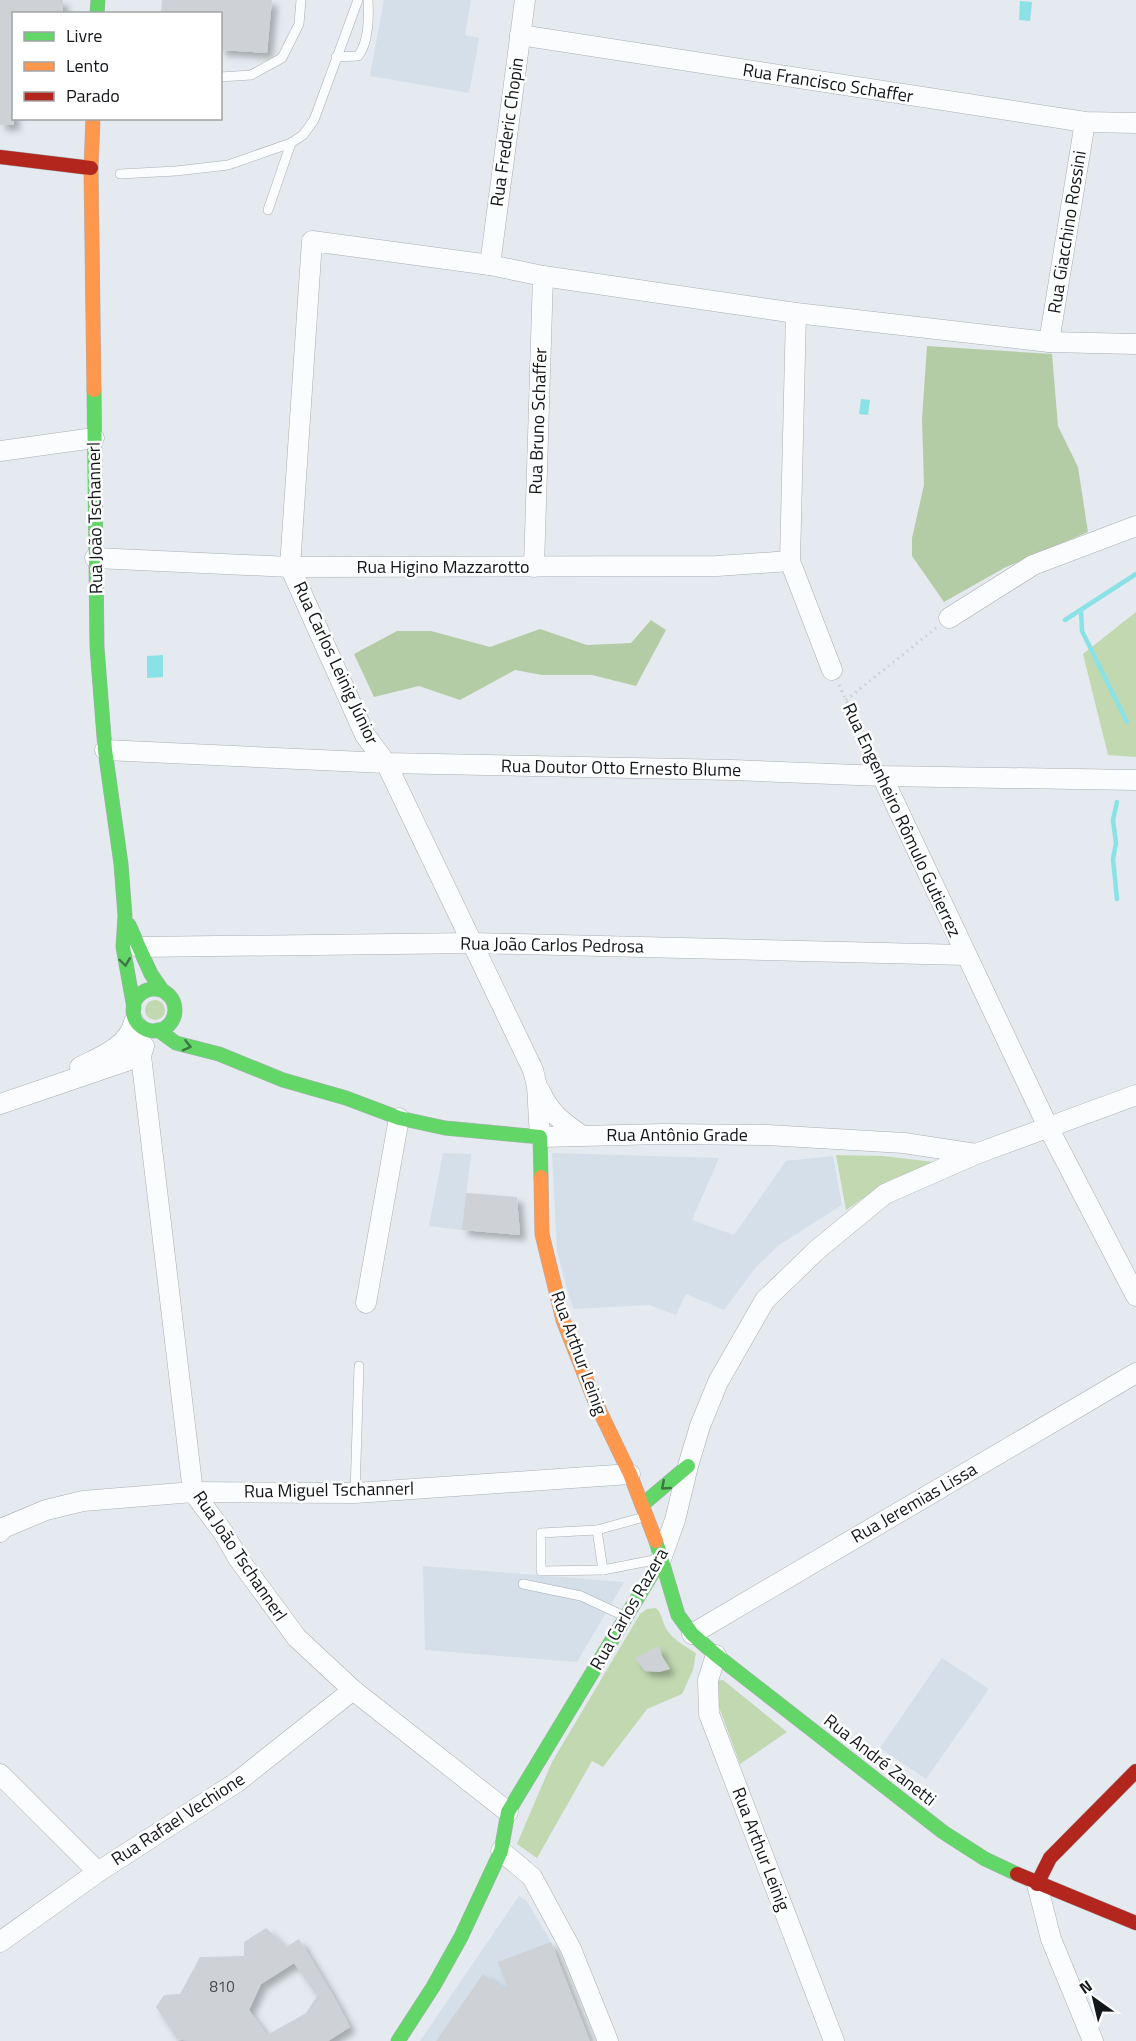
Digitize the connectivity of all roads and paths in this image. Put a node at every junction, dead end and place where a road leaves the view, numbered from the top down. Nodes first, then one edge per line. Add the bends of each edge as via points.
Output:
1 (301, 0) edge
2 (358, 0) edge
3 (368, 0) edge
4 (525, 0) edge
5 (520, 35) junction
6 (336, 57) junction
7 (222, 77) edge
8 (93, 120) edge
9 (1085, 122) junction
10 (1136, 123) edge
11 (291, 144) junction
12 (0, 157) edge
13 (91, 168) junction
14 (120, 174) dead end
15 (268, 210) dead end
16 (490, 265) junction
17 (543, 276) junction
18 (796, 313) junction
19 (1049, 342) junction
20 (1136, 344) edge
21 (94, 438) junction
22 (0, 451) edge
23 (1136, 526) edge
24 (95, 558) junction
25 (790, 561) junction
26 (290, 567) junction
27 (534, 567) junction
28 (949, 618) joint
29 (832, 670) joint
30 (846, 700) junction
31 (105, 750) junction
32 (386, 763) junction
33 (882, 776) junction
34 (1136, 780) edge
35 (125, 916) junction
36 (474, 943) junction
37 (139, 947) junction
38 (965, 955) junction
39 (162, 990) junction
40 (142, 1023) junction
41 (198, 1033) dead end
42 (219, 1054) junction
43 (141, 1056) junction
44 (537, 1086) junction
45 (30, 1094) junction
46 (1136, 1095) edge
47 (0, 1104) edge
48 (399, 1118) junction
49 (1048, 1127) junction
50 (580, 1135) junction
51 (540, 1137) junction
52 (976, 1154) junction
53 (1136, 1296) edge
54 (366, 1303) dead end
55 (358, 1366) dead end
56 (1136, 1372) edge
57 (688, 1466) junction
58 (630, 1474) junction
59 (194, 1492) junction
60 (355, 1493) junction
61 (644, 1511) junction
62 (1, 1529) edge
63 (597, 1530) junction
64 (661, 1559) junction
65 (603, 1570) junction
66 (523, 1584) dead end
67 (626, 1617) junction
68 (692, 1634) junction
69 (716, 1655) junction
70 (353, 1690) junction
71 (1136, 1771) edge
72 (0, 1774) edge
73 (508, 1812) junction
74 (501, 1851) junction
75 (98, 1872) junction
76 (1036, 1884) junction
77 (1136, 1923) edge
78 (0, 1942) edge
79 (398, 2041) edge
80 (608, 2041) edge
81 (834, 2041) edge
82 (1093, 2041) edge

1 - 7 lane via 299,24 282,58 251,75
2 - 6 lane
3 - 6 lane via 362,51 358,56
4 - 5 street, Rua Frederic Chopin
5 - 9 street, Rua Francisco Schaffer
5 - 16 street, Rua Frederic Chopin
6 - 11 lane via 314,120
8 - 13 main road, Rua João Tschannerl
9 - 10 street, Rua Francisco Schaffer
9 - 19 street, Rua Giacchino Rossini
11 - 14 lane via 228,165
11 - 15 lane
12 - 13 main road
13 - 21 main road, Rua João Tschannerl
16 - 17 street
16 - 26 street, Rua Carlos Leinig Júnior via 312,241
17 - 18 street
17 - 27 street, Rua Bruno Schaffer
18 - 19 street
18 - 25 street
19 - 20 street
21 - 22 street
21 - 24 main road, Rua João Tschannerl
23 - 28 street via 1033,565
24 - 26 street, Rua Higino Mazzarotto
24 - 31 main road, Rua João Tschannerl
25 - 27 street, Rua Higino Mazzarotto via 717,566
25 - 29 street
26 - 27 street, Rua Higino Mazzarotto
26 - 32 street, Rua Carlos Leinig Júnior via 365,735
28 - 30 path
29 - 30 path, Rua Engenheiro Rômulo Gutierrez
30 - 33 path, Rua Engenheiro Rômulo Gutierrez
31 - 32 street, Rua Doutor Otto Ernesto Blume
31 - 35 main road, Rua João Tschannerl
32 - 33 street, Rua Doutor Otto Ernesto Blume
32 - 36 street, Rua Carlos Leinig Júnior
33 - 34 street, Rua Doutor Otto Ernesto Blume
33 - 38 street, Rua Engenheiro Rômulo Gutierrez
35 - 37 main road, Rua João Tschannerl
35 -> 40 main road, Rua João Tschannerl via 123,947
36 - 37 street, Rua João Carlos Pedrosa
36 - 38 street, Rua João Carlos Pedrosa
36 - 44 street, Rua Carlos Leinig Júnior
37 - 39 main road, Rua João Tschannerl
38 - 49 street, Rua Engenheiro Rômulo Gutierrez
39 - 40 main road via 147,990 136,1000
39 - 40 main road, Rua João Tschannerl via 173,1000 180,1019
40 -> 42 main road, Rua Antônio Grade via 176,1043
40 - 43 street, Rua João Tschannerl
40 - 45 street via 121,1044
41 - 42 main road, Rua Antônio Grade
42 - 48 main road, Rua Antônio Grade via 283,1080
43 - 45 street
43 - 59 street, Rua João Tschannerl
44 - 50 street, Rua Carlos Leinig Júnior via 554,1115
44 - 51 street, Rua Carlos Leinig Júnior
45 - 47 street
46 - 49 street, Rua Antônio Grade
48 - 51 main road, Rua Antônio Grade via 445,1128
48 - 54 street
49 - 52 street, Rua Antônio Grade
49 - 53 street, Rua Engenheiro Rômulo Gutierrez
50 - 51 street, Rua Antônio Grade
50 - 52 street, Rua Antônio Grade via 845,1138
51 - 58 main road, Rua Arthur Leinig via 542,1234 563,1320 594,1400
52 - 57 street, Rua Carlos Razera via 885,1194 818,1249 765,1300 718,1382
55 - 60 lane
56 - 68 street, Rua Jeremias Lissa
57 -> 61 main road
57 - 64 street, Rua Carlos Razera
58 - 60 street, Rua Miguel Tschannerl
58 - 61 main road, Rua Arthur Leinig
59 - 60 street, Rua Miguel Tschannerl
59 - 62 street, Rua Miguel Tschannerl via 83,1501 46,1510
59 - 70 street, Rua João Tschannerl via 297,1638
61 - 63 lane
61 - 64 main road, Rua Arthur Leinig
63 - 65 lane
63 - 65 lane via 541,1533 541,1571
64 - 65 lane
64 - 67 main road, Rua Carlos Razera
64 - 68 main road, Rua André Zanetti via 678,1615
66 - 67 lane via 581,1596
67 - 73 main road, Rua Carlos Razera
68 - 69 main road, Rua André Zanetti
69 - 76 main road, Rua André Zanetti via 943,1832 985,1859
69 - 81 street, Rua Arthur Leinig via 708,1680 709,1714
70 - 73 street, Rua João Tschannerl
70 - 75 street, Rua Rafael Vechione via 237,1782
71 - 76 main road via 1050,1858
72 - 75 street
73 - 74 main road, Rua Carlos Razera
74 - 79 main road, Rua Carlos Razera via 447,1963
74 - 80 street via 532,1877 571,1949
75 - 78 street, Rua Rafael Vechione
76 - 77 main road, Rua André Zanetti
76 - 82 street via 1051,1939

